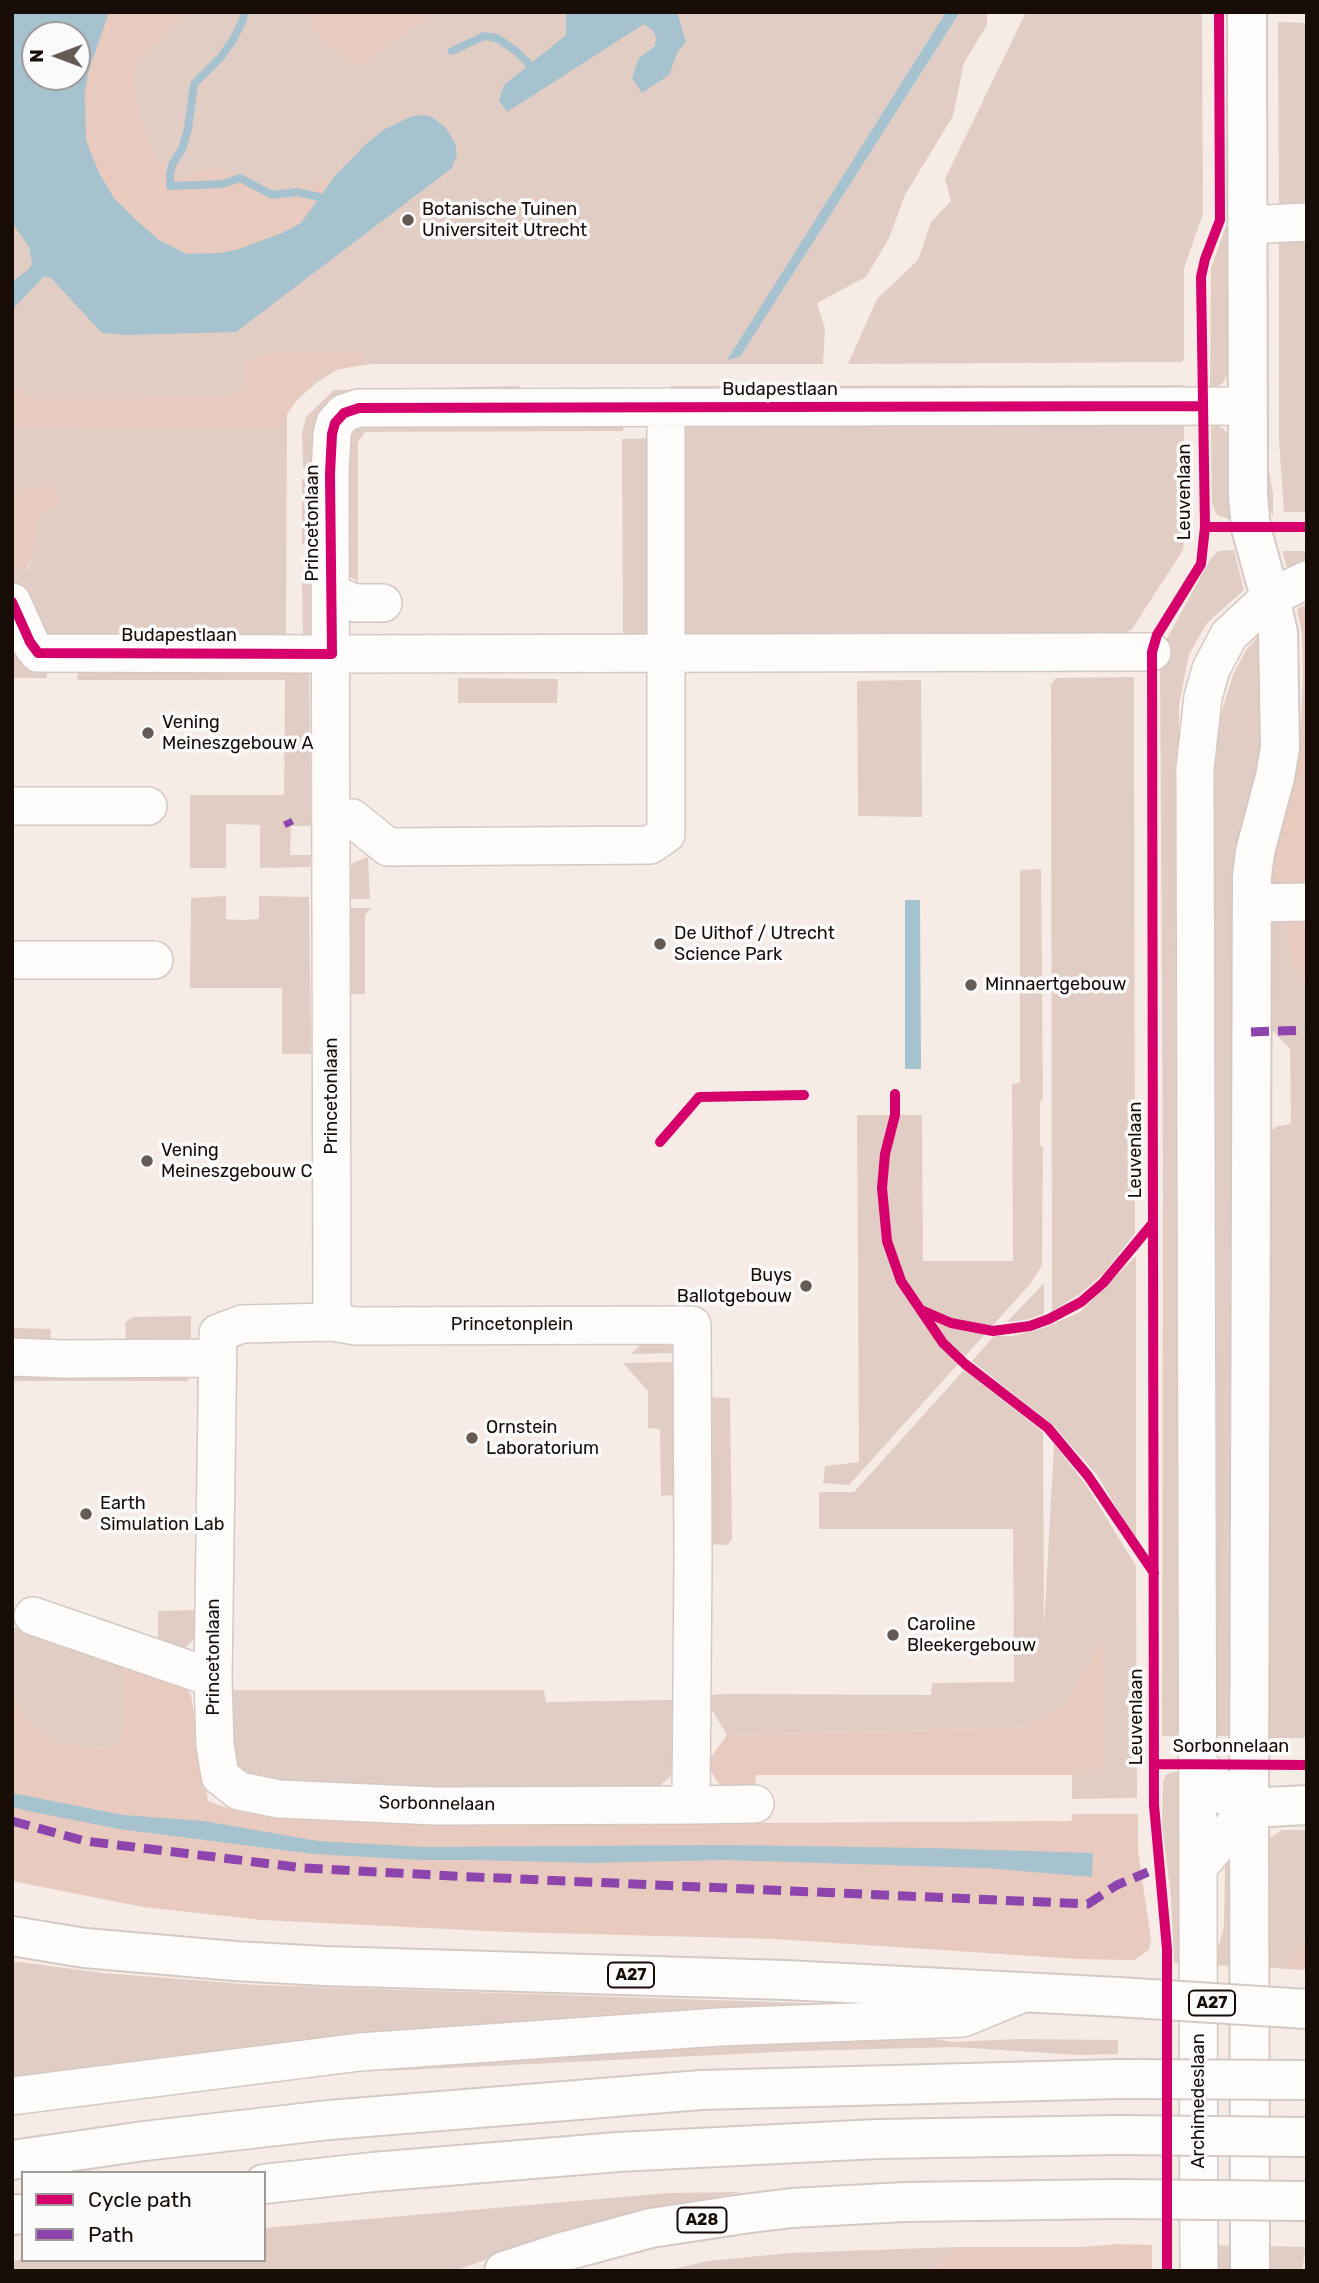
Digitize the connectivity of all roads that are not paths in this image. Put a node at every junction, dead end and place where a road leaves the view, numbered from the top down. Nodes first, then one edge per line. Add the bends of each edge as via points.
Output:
1 (1247, 12) edge
2 (1307, 222) edge
3 (1247, 225) junction
4 (1247, 406) junction
5 (666, 407) junction
6 (359, 408) joint
7 (1307, 580) edge
8 (1270, 597) junction
9 (12, 602) edge
10 (668, 652) junction
11 (1152, 652) dead end
12 (332, 654) junction
13 (12, 806) edge
14 (148, 806) dead end
15 (332, 818) junction
16 (1307, 902) edge
17 (1251, 903) junction
18 (12, 960) edge
19 (154, 960) dead end
20 (332, 1322) junction
21 (12, 1357) edge
22 (217, 1358) junction
23 (33, 1616) dead end
24 (213, 1678) junction
25 (215, 1745) joint
26 (1198, 1763) junction
27 (755, 1804) dead end
28 (691, 1805) junction
29 (1307, 1805) edge
30 (1249, 1808) junction
31 (1199, 1866) junction
32 (12, 1936) edge
33 (1026, 1992) junction
34 (1307, 2009) edge
35 (1307, 2080) edge
36 (12, 2096) edge
37 (1307, 2137) edge
38 (12, 2160) edge
39 (266, 2183) edge
40 (1307, 2201) edge
41 (505, 2271) edge
42 (1199, 2271) edge
43 (1250, 2271) edge

1 - 3 main road
2 - 3 street
3 - 4 main road
4 - 5 street, Budapestlaan
4 - 8 main road via 1251,528
5 - 6 street, Budapestlaan
5 - 10 street
6 - 12 street, Princetonlaan via 344,412 332,434 356,595
7 - 8 street
8 - 17 main road via 1278,633 1280,748 1255,852
8 - 26 street via 1229,635 1211,669 1195,769
9 - 12 street, Budapestlaan via 38,653
10 - 11 street, Budapestlaan
10 - 12 street, Budapestlaan
10 - 15 street via 666,834 650,845 388,847 352,818
12 - 15 street, Princetonlaan
13 - 14 street
15 - 20 street, Princetonlaan
16 - 17 street
17 - 30 main road
18 - 19 street
20 - 22 street, Princetonlaan via 242,1324 218,1333
20 - 28 street, Princetonplein via 356,1326 692,1325
21 - 22 street
22 - 24 street, Princetonlaan
23 - 24 street
24 - 25 street, Princetonlaan
25 - 28 street, Sorbonnelaan via 220,1776 239,1791 279,1799 436,1806
26 - 30 street, Sorbonnelaan via 1227,1797
26 - 31 street, Archimedeslaan
27 - 28 street, Sorbonnelaan
29 - 30 main road
30 - 31 street
30 - 43 main road
31 - 42 street, Archimedeslaan
32 - 33 main road, A27 via 110,1951 261,1963
33 - 34 main road, A27, bridge
33 - 36 street, A27 via 963,2018 719,2027 360,2052
35 - 38 main road, bridge via 1118,2079 688,2091 329,2120
37 - 39 main road, bridge via 878,2138 618,2152
40 - 41 main road, A28, bridge via 905,2202 755,2213 651,2228

